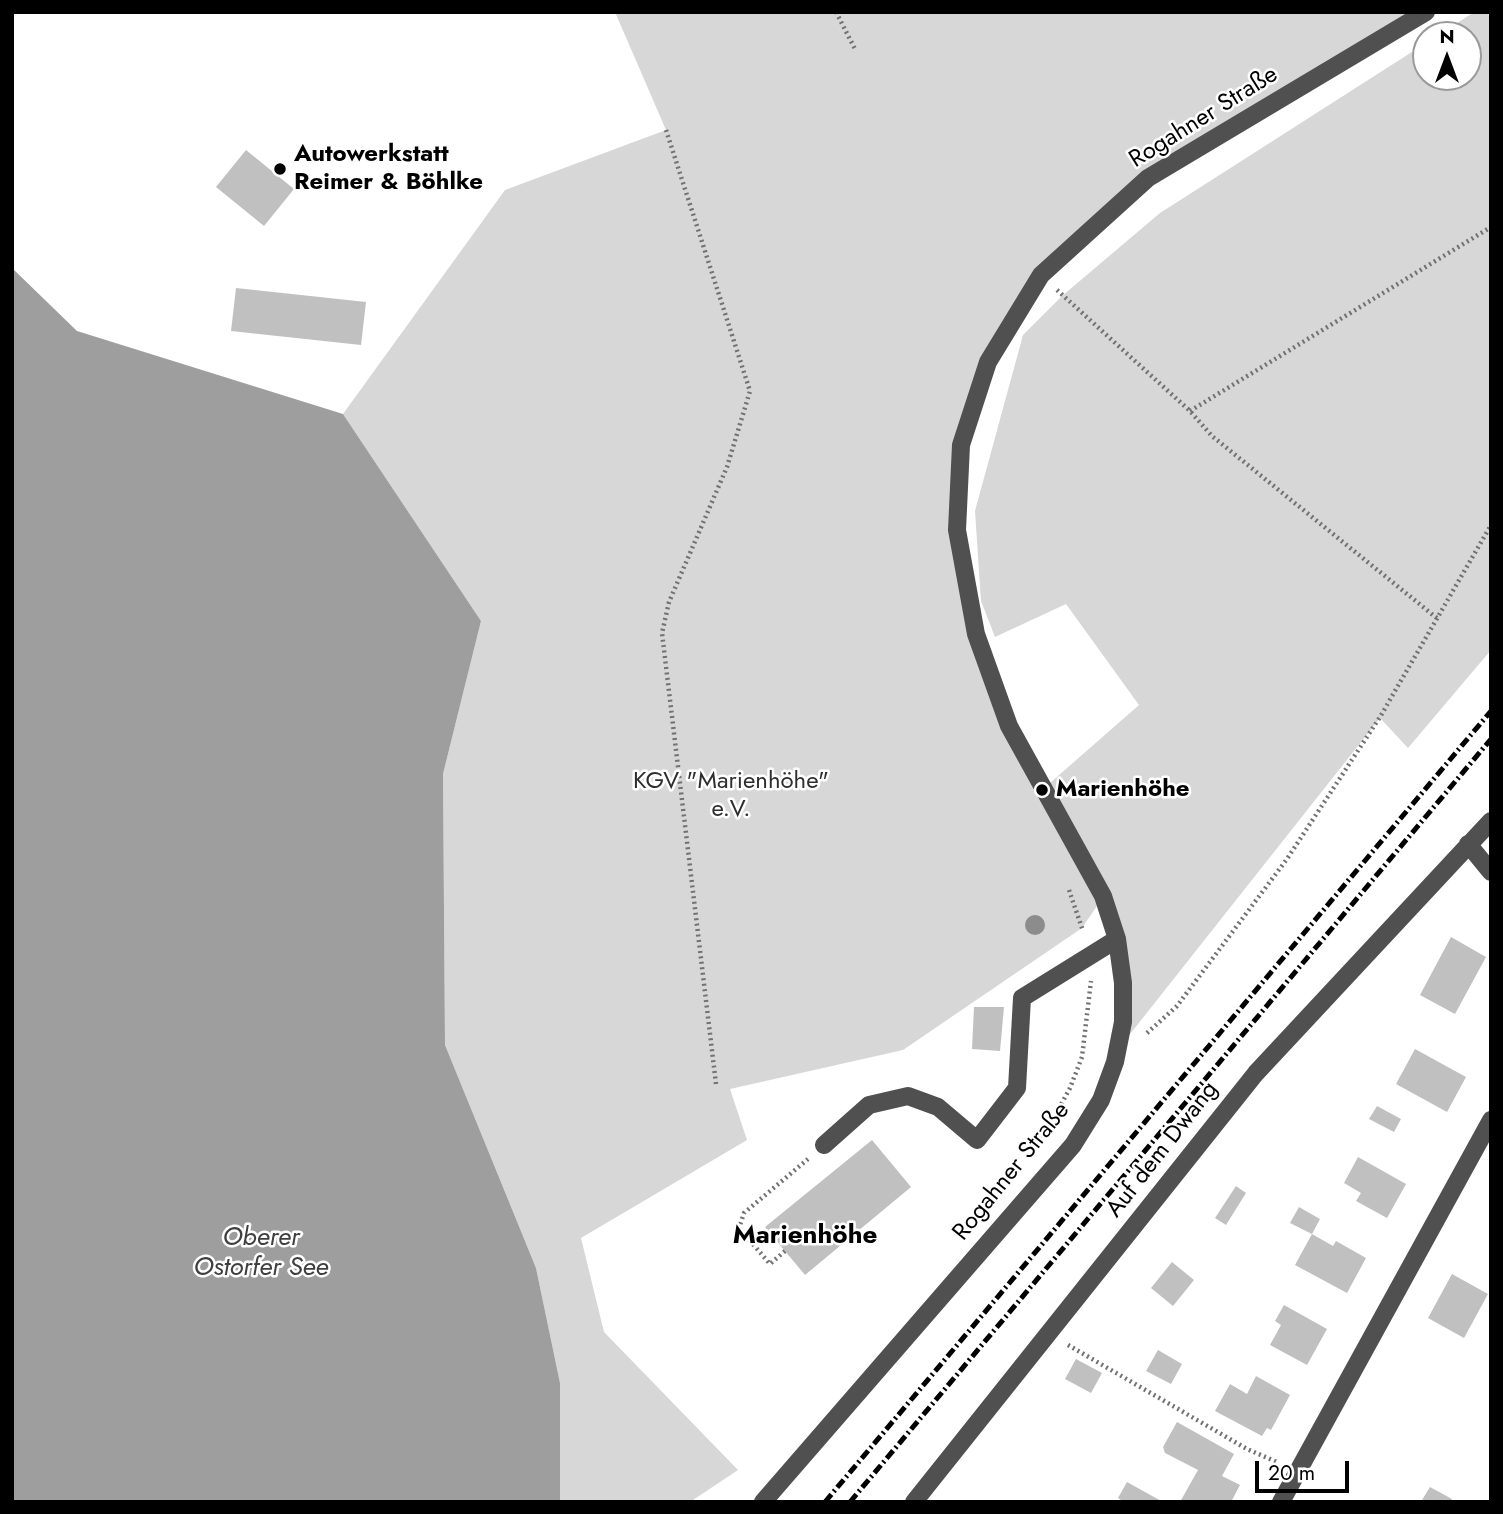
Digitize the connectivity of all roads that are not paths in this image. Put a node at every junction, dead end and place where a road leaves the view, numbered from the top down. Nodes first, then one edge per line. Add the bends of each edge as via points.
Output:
1 (1426, 12) edge
2 (1491, 821) edge
3 (1468, 844) junction
4 (1491, 872) edge
5 (1118, 939) junction
6 (1491, 1119) edge
7 (824, 1145) road end
8 (763, 1502) edge
9 (914, 1502) edge
10 (1281, 1502) edge

1 - 5 street, Rogahner Straße via 1148,178 1041,275 988,362 961,445 957,530 976,634 1009,726 1103,896
2 - 3 street, Auf dem Dwang
3 - 4 street
3 - 9 street, Auf dem Dwang via 1256,1073
5 - 7 street via 1022,999 1017,1088 977,1140 938,1107 908,1096 869,1105
5 - 8 street, Rogahner Straße via 1123,1022 1115,1062 1101,1100 1073,1145
6 - 10 street

